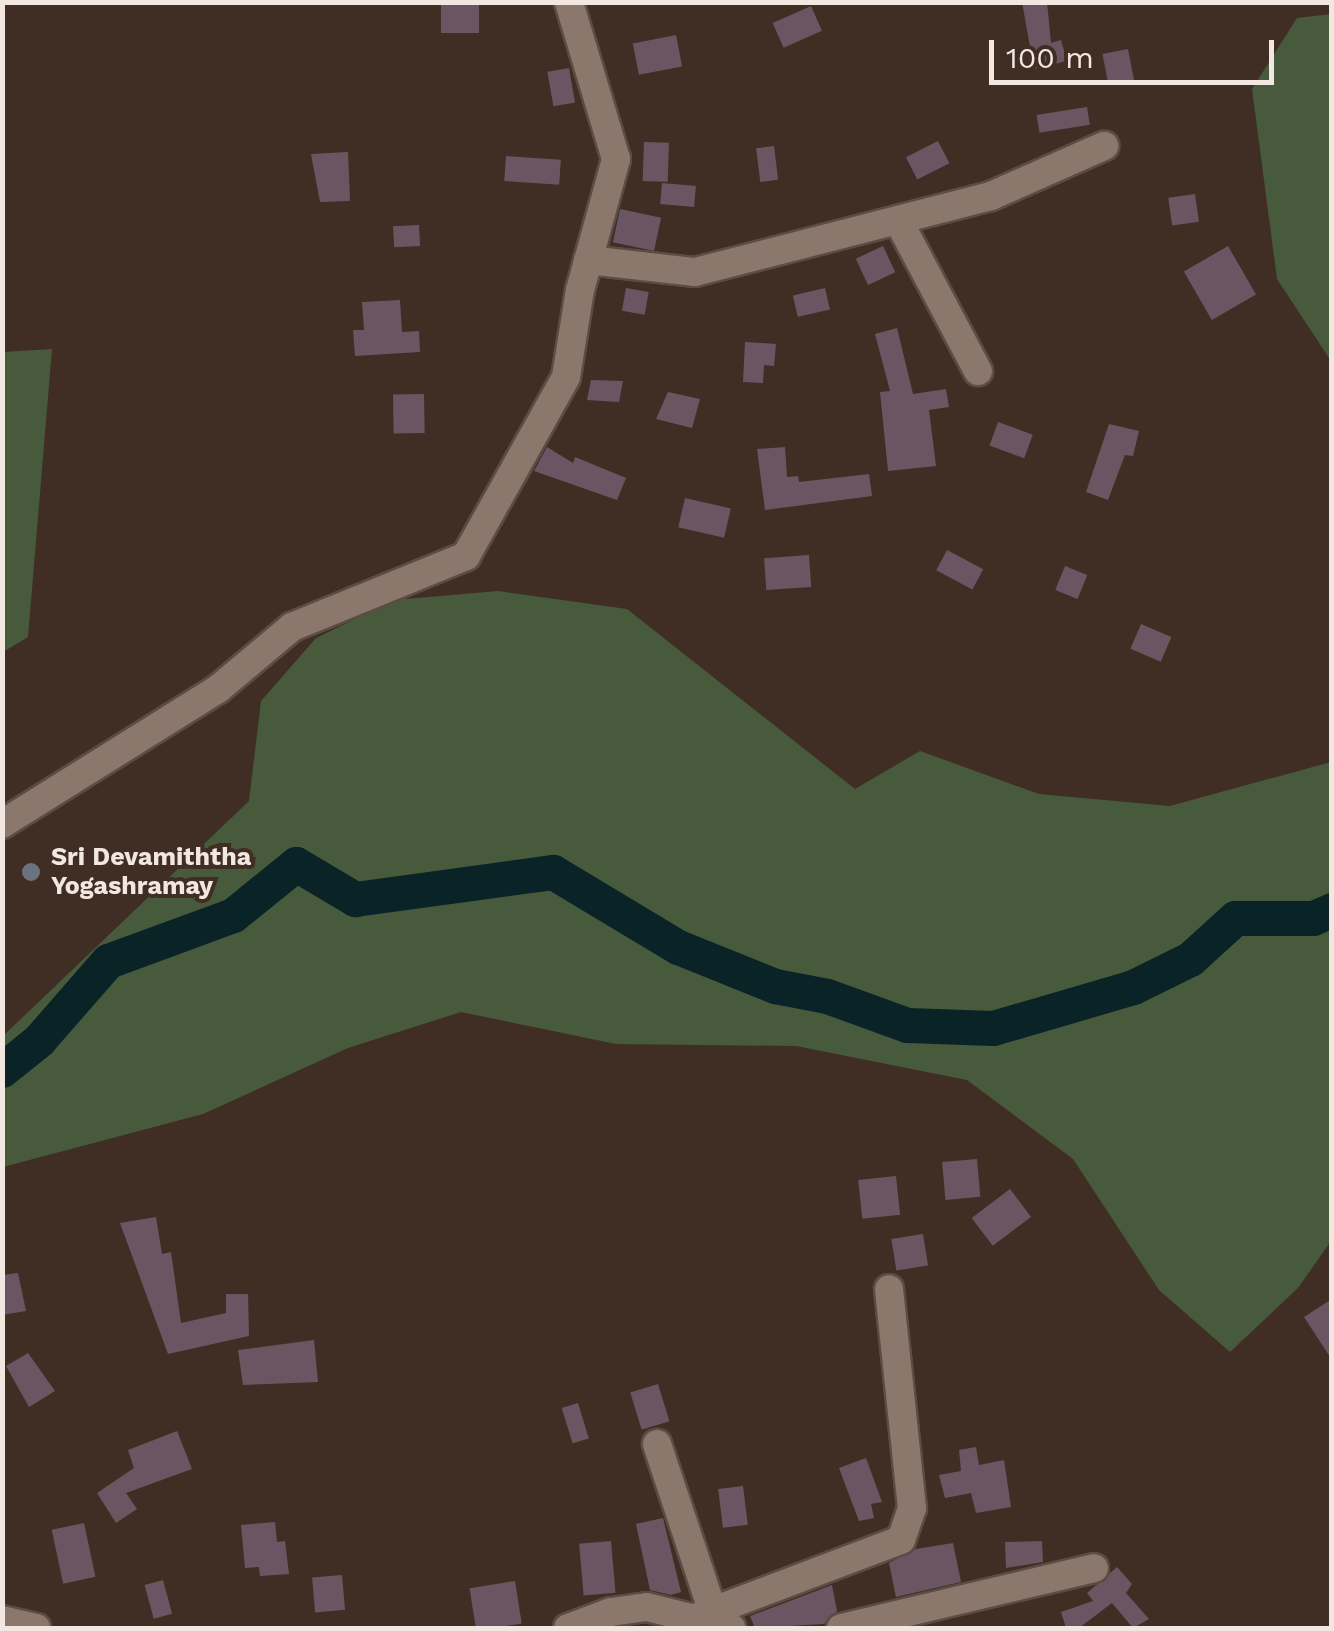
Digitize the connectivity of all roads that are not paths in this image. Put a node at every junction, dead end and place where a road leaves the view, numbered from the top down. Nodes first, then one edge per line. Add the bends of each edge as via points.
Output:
1 (569, 2) edge
2 (1104, 146) dead end
3 (898, 220) junction
4 (588, 260) junction
5 (978, 371) dead end
6 (2, 824) edge
7 (889, 1289) dead end
8 (657, 1444) dead end
9 (1094, 1568) dead end
10 (714, 1619) edge
11 (2, 1620) edge
12 (36, 1628) edge
13 (568, 1628) edge
14 (840, 1628) edge

1 - 4 street via 616,159
2 - 3 street via 991,196
3 - 4 street via 695,272
3 - 5 street
4 - 6 street via 566,377 466,556 292,628 218,689
7 - 10 street via 912,1508 901,1540
8 - 10 street
9 - 14 street
10 - 13 street via 647,1608
11 - 12 street

